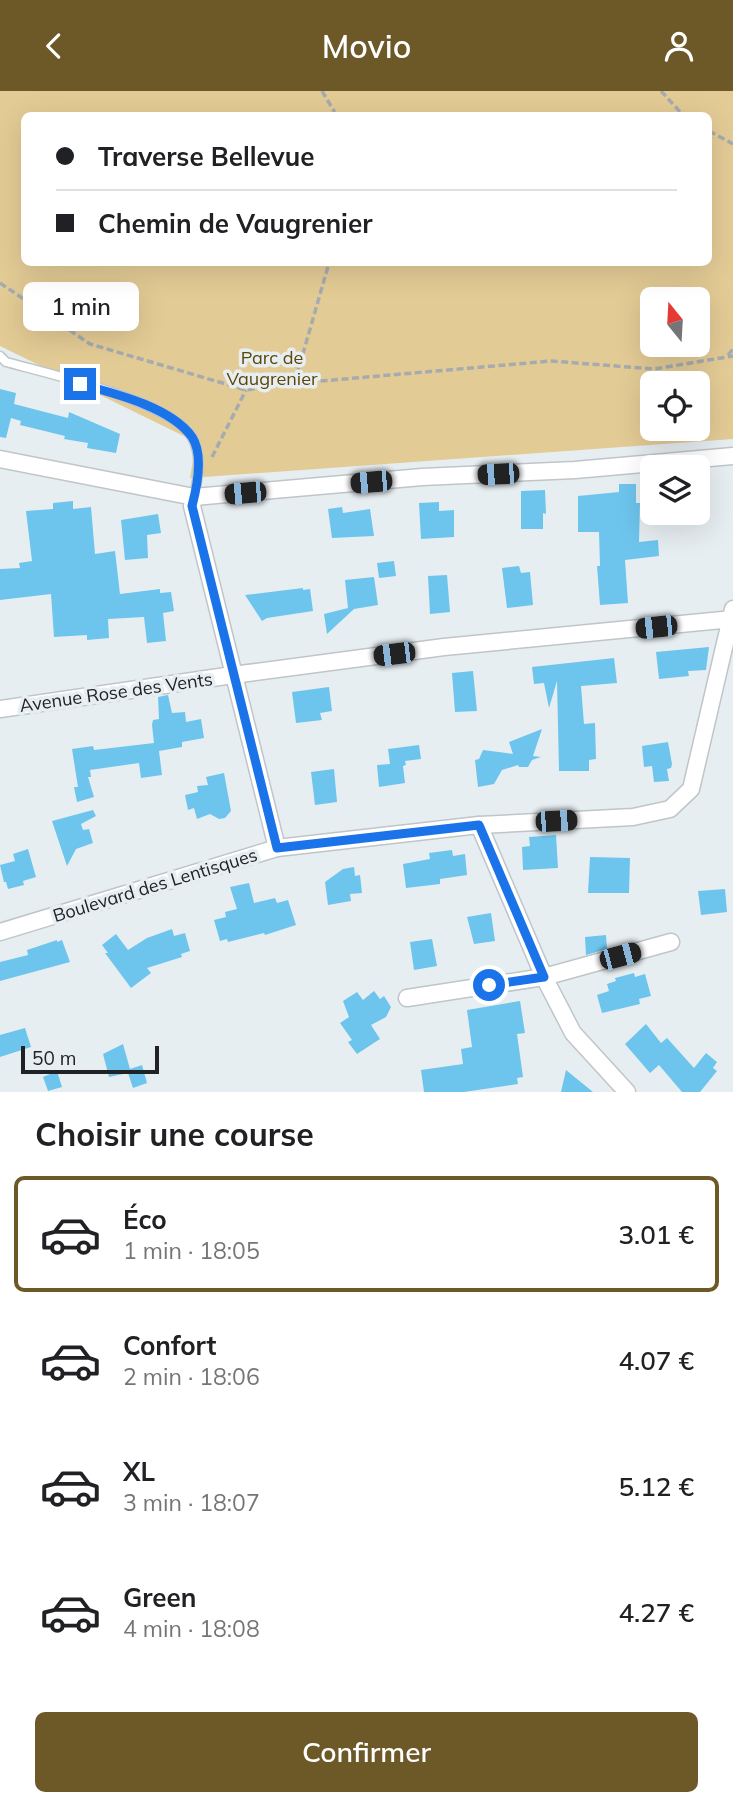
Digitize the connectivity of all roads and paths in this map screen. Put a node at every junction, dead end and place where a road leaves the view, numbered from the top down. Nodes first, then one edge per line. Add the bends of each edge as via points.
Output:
1 (322, 91) edge
2 (661, 91) edge
3 (334, 112) edge
4 (680, 112) edge
5 (712, 133) edge
6 (733, 144) edge
7 (328, 266) edge
8 (0, 283) edge
9 (733, 349) edge
10 (0, 356) edge
11 (731, 356) edge
12 (287, 384) junction
13 (246, 390) junction
14 (733, 456) edge
15 (0, 459) edge
16 (199, 471) junction
17 (194, 497) junction
18 (732, 616) edge
19 (233, 675) junction
20 (0, 709) edge
21 (479, 825) junction
22 (277, 848) junction
23 (0, 932) edge
24 (671, 942) dead end
25 (544, 977) junction
26 (407, 998) dead end
27 (628, 1092) edge

1 - 3 path
2 - 4 path
5 - 6 path
7 - 12 path via 298,371
8 - 13 path via 90,344
9 - 11 path
10 - 16 lane via 6,362 130,398 172,418 193,438
11 - 12 path via 654,369 551,361
12 - 13 path
13 - 16 path via 206,469
14 - 17 street
15 - 17 street
16 - 17 lane
17 - 19 street via 192,506
18 - 19 street, Avenue Rose des Vents
18 - 21 street, Boulevard des Lentisques via 691,789 670,809 633,817
19 - 20 street, Avenue Rose des Vents
19 - 22 street
21 - 22 street, Boulevard des Lentisques
21 - 25 street
22 - 23 street, Boulevard des Lentisques
24 - 25 street
25 - 26 street
25 - 27 street via 573,1033

